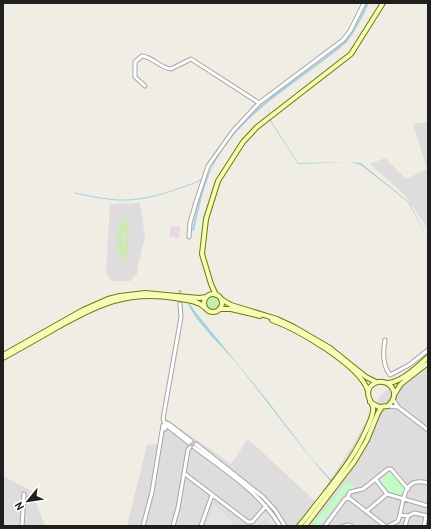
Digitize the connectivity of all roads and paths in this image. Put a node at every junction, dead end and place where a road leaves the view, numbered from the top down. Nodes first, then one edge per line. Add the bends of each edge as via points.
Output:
1 (364, 3) edge
2 (383, 3) edge
3 (144, 86) dead end
4 (259, 103) junction
5 (189, 237) dead end
6 (212, 284) junction
7 (216, 295) junction
8 (208, 296) junction
9 (221, 299) junction
10 (180, 304) tunnel mouth
11 (204, 307) junction
12 (220, 309) junction
13 (385, 340) dead end
14 (428, 350) edge
15 (3, 355) edge
16 (428, 357) edge
17 (3, 358) edge
18 (428, 362) edge
19 (377, 382) junction
20 (386, 383) junction
21 (368, 392) junction
22 (394, 397) junction
23 (370, 402) junction
24 (388, 406) junction
25 (398, 407) junction
26 (382, 408) junction
27 (165, 424) junction
28 (170, 428) junction
29 (163, 430) junction
30 (428, 430) edge
31 (192, 444) junction
32 (185, 474) junction
33 (376, 480) junction
34 (428, 483) edge
35 (408, 488) junction
36 (24, 494) dead end
37 (212, 494) junction
38 (387, 494) junction
39 (347, 498) junction
40 (404, 499) junction
41 (266, 506) junction
42 (428, 506) edge
43 (367, 511) junction
44 (400, 515) junction
45 (408, 516) junction
46 (427, 516) edge
47 (395, 524) edge
48 (22, 526) edge
49 (143, 526) edge
50 (173, 526) edge
51 (201, 526) edge
52 (280, 526) edge
53 (285, 526) edge
54 (299, 526) edge
55 (305, 526) edge
56 (325, 526) edge
57 (344, 526) edge
58 (351, 526) edge
59 (385, 526) edge
60 (389, 526) edge
61 (405, 526) edge
62 (424, 526) edge

1 - 4 street via 343,40
2 - 6 main road via 351,54 257,127 243,142 218,181 206,219 202,254
3 - 4 street via 135,77 135,62 142,56 147,56 171,70 191,59
4 - 5 street via 233,131 208,166 190,223
6 - 7 main road
6 - 8 main road
7 - 8 main road
7 - 9 main road
8 - 11 main road
8 - 15 main road via 198,298 145,293 120,296 83,310
9 - 12 main road
9 - 19 main road via 230,305 277,319 294,327 330,348 366,377
10 - 27 street via 181,317 163,419
11 - 12 main road via 213,312
11 - 17 main road via 202,304 161,296 121,298 83,313
12 - 21 main road via 231,309 263,317 312,340 343,361 365,385
13 - 14 street via 382,353 390,375
16 - 20 main road via 408,374
18 - 22 main road via 401,384
19 - 20 main road
19 - 21 main road
20 - 22 main road via 392,388
21 - 23 main road
22 - 24 main road
22 - 25 street
23 - 26 main road
23 - 54 main road via 373,412 358,449
24 - 25 street
24 - 26 main road
25 - 30 street
26 - 55 main road via 354,462
27 - 28 street
27 - 29 street
27 - 31 street via 169,424
28 - 29 street
28 - 31 street
29 - 49 street
31 - 32 street via 188,450
31 - 41 street
31 - 53 street via 263,497
32 - 37 street
32 - 50 street
33 - 35 street via 391,469
33 - 38 street
33 - 39 street via 364,489 350,492
34 - 35 street via 420,480 413,482
35 - 40 street
36 - 48 street
37 - 41 street via 248,522 252,522
37 - 51 street
38 - 40 street
38 - 43 street
39 - 43 street
39 - 56 street
40 - 42 street
40 - 44 street
41 - 52 street
43 - 59 street
44 - 45 street
44 - 47 street
45 - 46 street via 414,513
45 - 61 street
46 - 62 street
47 - 60 street
57 - 58 street

